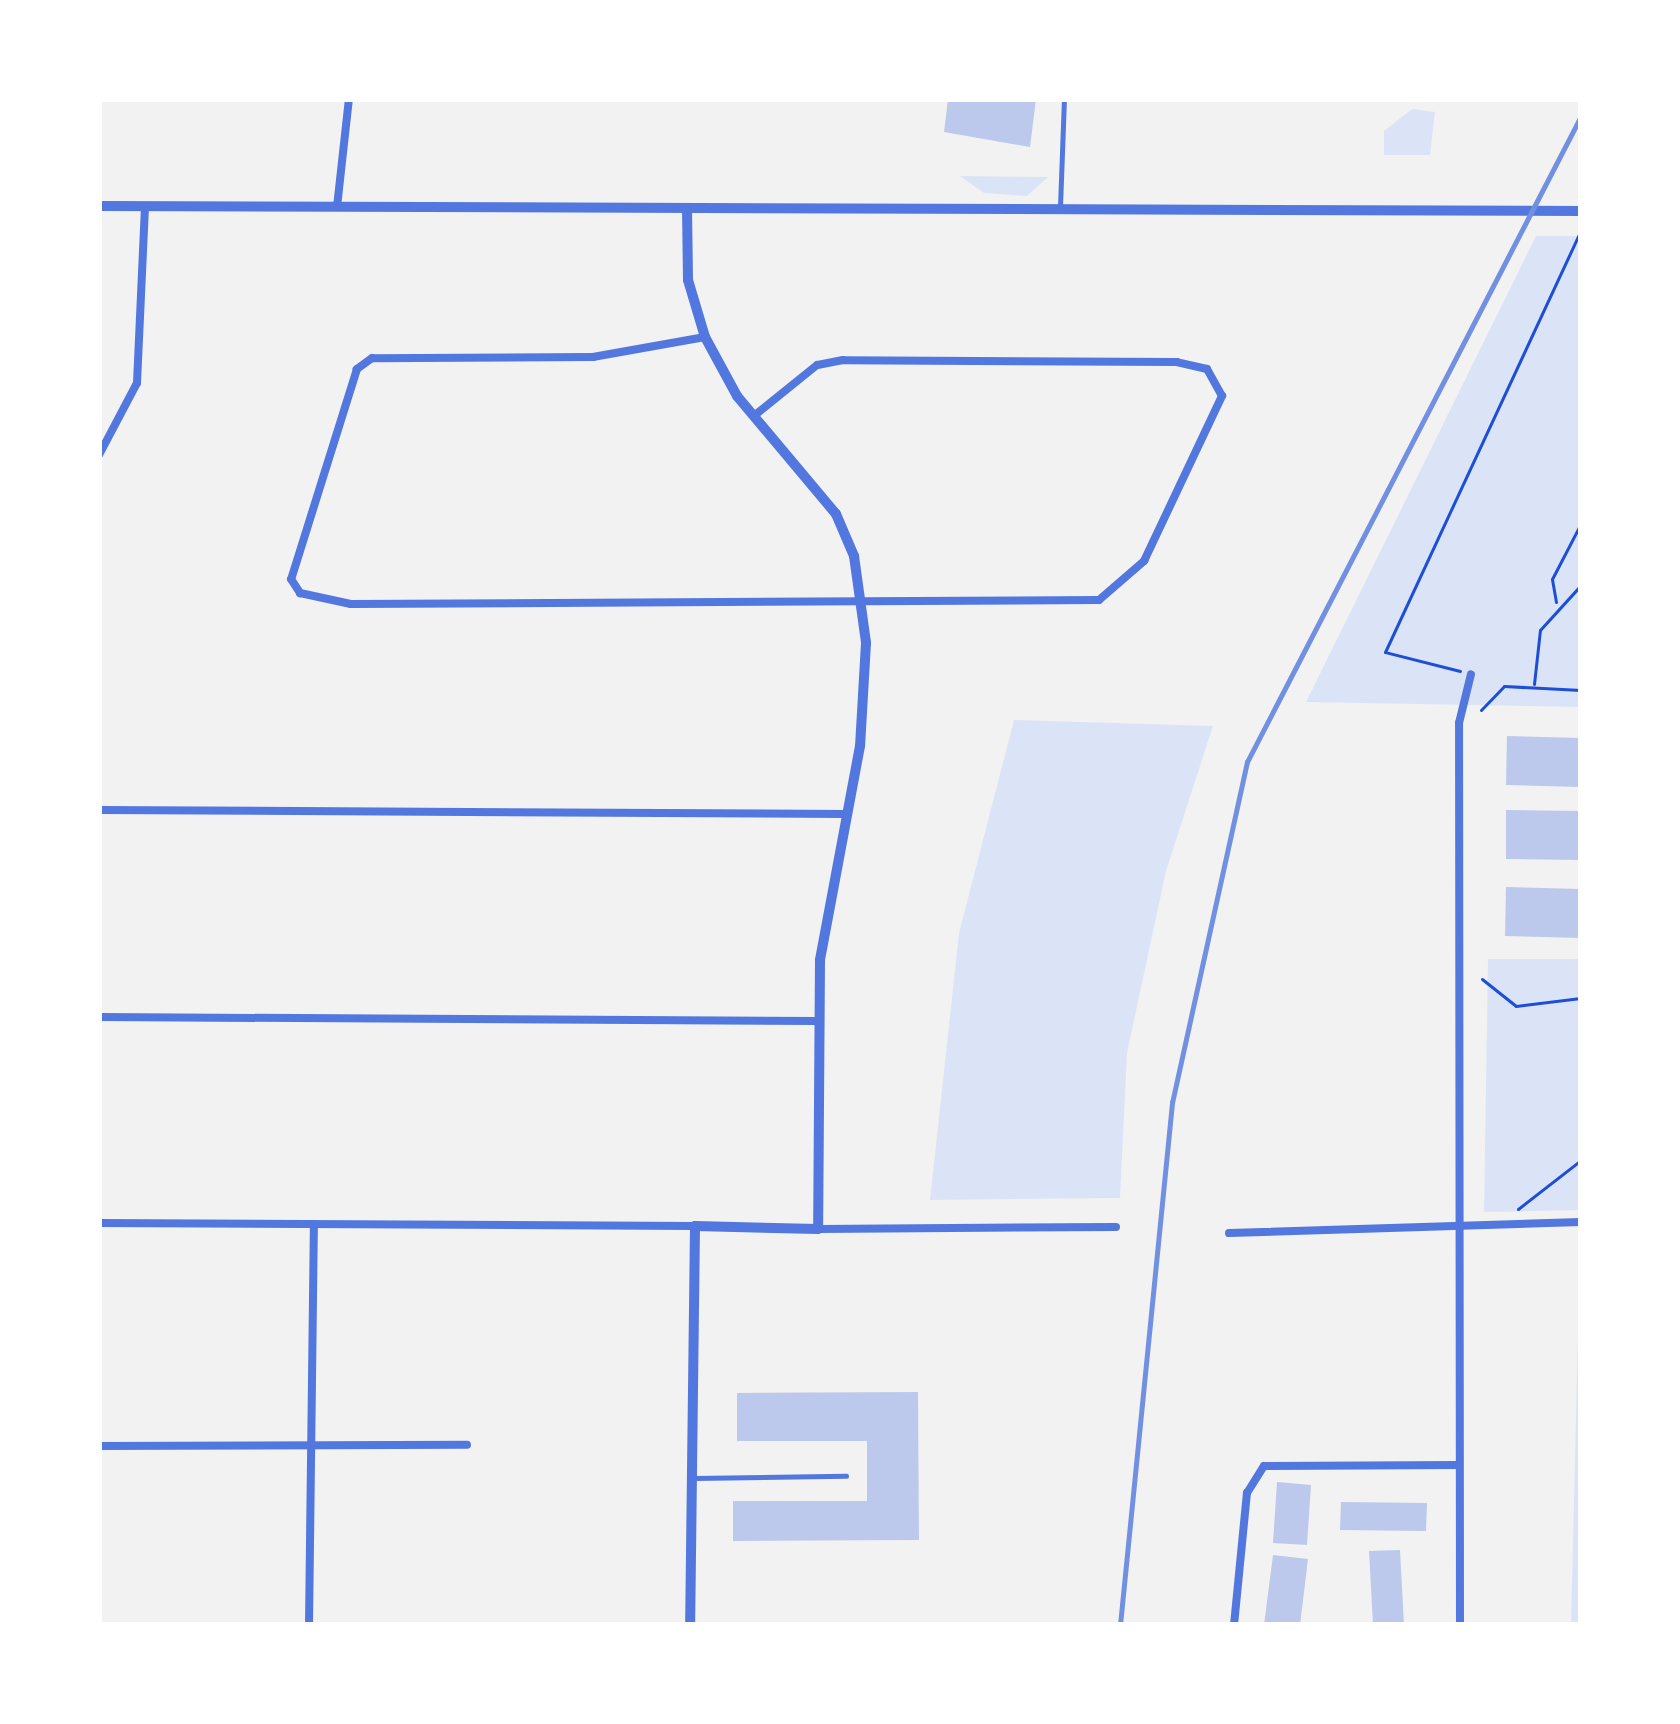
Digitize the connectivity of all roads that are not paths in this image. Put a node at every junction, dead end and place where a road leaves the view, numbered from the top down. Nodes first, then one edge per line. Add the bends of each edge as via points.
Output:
1 (349, 99) edge
2 (1064, 99) edge
3 (99, 206) edge
4 (145, 206) junction
5 (337, 207) junction
6 (1060, 207) junction
7 (687, 208) junction
8 (1581, 211) edge
9 (705, 337) junction
10 (755, 415) junction
11 (99, 454) edge
12 (866, 605) junction
13 (1472, 674) road end
14 (99, 810) edge
15 (846, 814) junction
16 (99, 1017) edge
17 (818, 1021) junction
18 (1462, 1220) junction
19 (1581, 1222) edge
20 (99, 1223) edge
21 (314, 1225) junction
22 (695, 1226) junction
23 (1116, 1227) dead end
24 (818, 1228) junction
25 (1229, 1233) dead end
26 (467, 1445) dead end
27 (310, 1446) junction
28 (99, 1447) edge
29 (1458, 1465) junction
30 (846, 1476) dead end
31 (688, 1478) junction
32 (309, 1625) edge
33 (690, 1625) edge
34 (1234, 1625) edge
35 (1460, 1625) edge

1 - 5 street
2 - 6 lane
3 - 4 street
4 - 5 street
4 - 11 street via 137,383
5 - 7 street
6 - 7 street
6 - 8 street
7 - 9 street via 688,280
9 - 10 street
9 - 12 street via 593,357 372,358 357,369 291,579 300,593 351,604
10 - 12 street via 836,514
10 - 12 street via 817,365 843,361 1177,362 1219,381 1218,416 1125,587 1070,604
12 - 15 street via 863,718
13 - 18 street via 1459,723
14 - 15 street
15 - 17 street via 824,913
16 - 17 street
17 - 24 street
18 - 19 street
18 - 25 street
18 - 29 street
20 - 21 street
21 - 22 street
21 - 27 street
22 - 24 street
22 - 31 street
23 - 24 street
26 - 27 street
27 - 28 street
27 - 32 street
29 - 34 street via 1264,1466 1247,1493
29 - 35 street
30 - 31 lane
31 - 33 street

